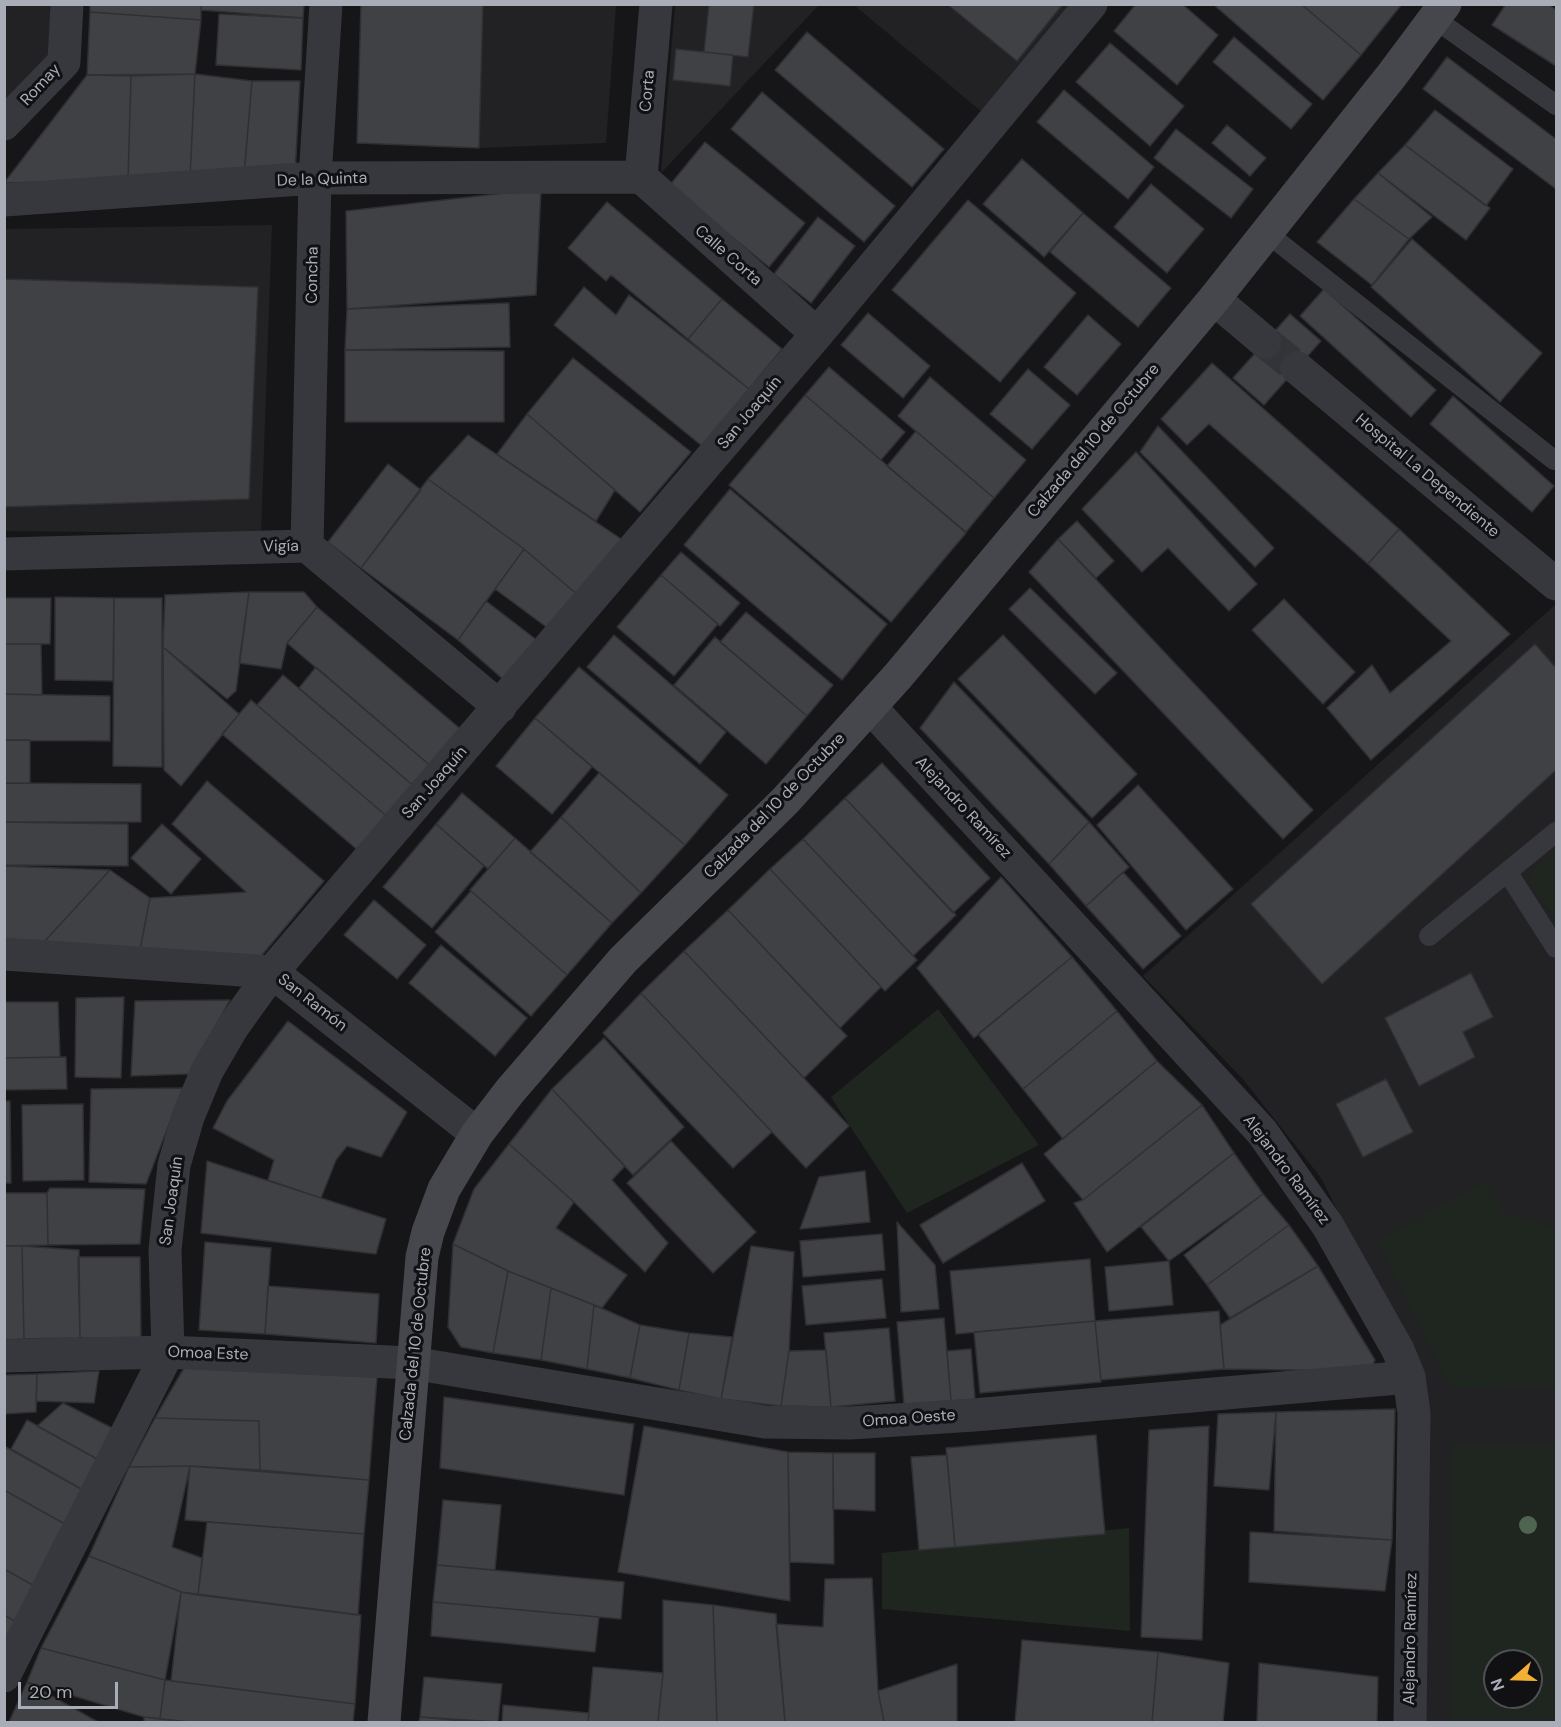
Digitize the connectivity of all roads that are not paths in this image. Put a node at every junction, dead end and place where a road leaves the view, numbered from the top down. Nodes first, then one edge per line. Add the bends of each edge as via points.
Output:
1 (67, 4) edge
2 (326, 4) edge
3 (656, 4) edge
4 (1091, 4) edge
5 (1440, 12) edge
6 (1557, 105) edge
7 (4, 124) edge
8 (640, 177) junction
9 (315, 178) junction
10 (4, 200) edge
11 (1267, 233) junction
12 (1214, 299) junction
13 (817, 334) junction
14 (1265, 342) tunnel mouth
15 (1297, 368) tunnel mouth
16 (1554, 460) dead end
17 (307, 546) junction
18 (4, 554) edge
19 (1557, 584) edge
20 (500, 707) junction
21 (870, 707) junction
22 (1557, 832) edge
23 (1508, 873) junction
24 (1429, 936) dead end
25 (1557, 948) edge
26 (4, 954) edge
27 (272, 972) junction
28 (477, 1134) junction
29 (168, 1352) junction
30 (4, 1356) edge
31 (412, 1362) junction
32 (1409, 1377) junction
33 (4, 1676) edge
34 (384, 1722) edge
35 (1410, 1722) edge

1 - 7 street, Romay via 64,62
2 - 9 street, Concha
3 - 8 street, Corta
4 - 13 street, San Joaquín
5 - 6 lane
5 - 11 main road, Calzada del 10 de Octubre
8 - 9 street, De la Quinta
8 - 13 street, Calle Corta
9 - 10 street, De la Quinta
9 - 17 street, Concha
11 - 12 main road, Calzada del 10 de Octubre
11 - 16 lane
12 - 14 street
12 - 21 main road, Calzada del 10 de Octubre
13 - 20 street, San Joaquín
15 - 19 street, Hospital La Dependiente
17 - 18 street, Vigía
17 - 20 street, Vigía
20 - 27 street, San Joaquín
21 - 28 main road, Calzada del 10 de Octubre via 785,801 623,960
21 - 32 street, Alejandro Ramírez via 1262,1132 1328,1226 1398,1350
22 - 23 lane
23 - 24 lane
23 - 25 lane
26 - 27 street, San Ramón
27 - 28 street, San Ramón
27 - 29 street, San Joaquín via 207,1071 174,1165 165,1250
28 - 31 main road, Calzada del 10 de Octubre via 444,1189 428,1232
29 - 30 street, Omoa Este
29 - 31 street, Omoa Este
29 - 33 street, San Joaquín
31 - 32 street, Omoa Oeste via 765,1422 805,1423 974,1414
31 - 34 main road, Calzada del 10 de Octubre
32 - 35 street, Alejandro Ramírez via 1414,1413

